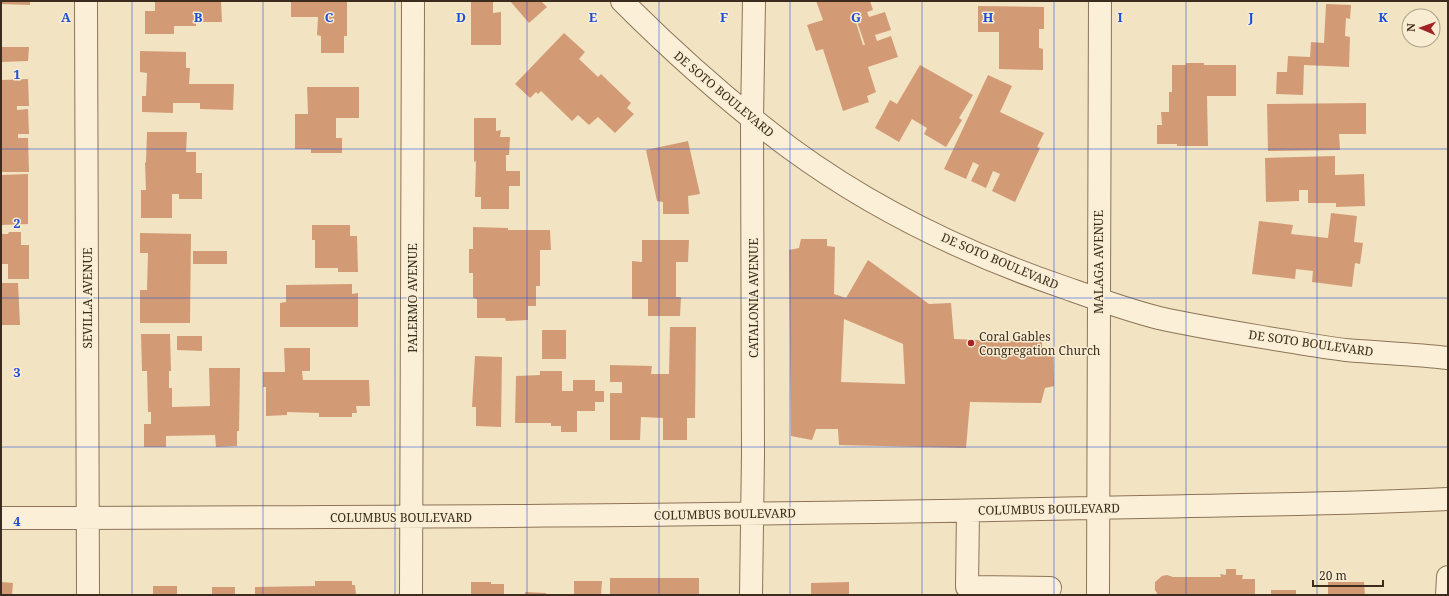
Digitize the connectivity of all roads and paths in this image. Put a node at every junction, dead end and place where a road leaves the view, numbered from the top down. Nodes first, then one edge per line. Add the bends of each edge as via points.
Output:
1 (86, 1) edge
2 (413, 1) edge
3 (622, 1) edge
4 (754, 1) edge
5 (1100, 1) edge
6 (752, 118) junction
7 (1098, 300) junction
8 (1448, 353) edge
9 (1448, 358) edge
10 (1448, 365) edge
11 (1448, 499) edge
12 (1097, 508) junction
13 (968, 511) junction
14 (752, 513) junction
15 (88, 517) junction
16 (412, 517) junction
17 (1, 518) edge
18 (1448, 577) edge
19 (1050, 588) dead end
20 (88, 595) edge
21 (412, 595) edge
22 (751, 595) edge
23 (1098, 595) edge
24 (1447, 595) edge

1 - 15 street, SEVILLA AVENUE
2 - 16 street, PALERMO AVENUE
3 - 6 street, DE SOTO BOULEVARD via 661,40
4 - 6 street, CATALONIA AVENUE
5 - 7 street, MALAGA AVENUE
6 - 7 street, DE SOTO BOULEVARD via 825,172 900,216 1009,267
6 - 14 street, CATALONIA AVENUE
7 - 9 street, DE SOTO BOULEVARD via 1191,325 1311,346
7 - 12 street, MALAGA AVENUE
8 - 9 street
9 - 10 street
11 - 12 street, COLUMBUS BOULEVARD
12 - 13 street, COLUMBUS BOULEVARD
12 - 23 street, MALAGA AVENUE
13 - 14 street, COLUMBUS BOULEVARD
13 - 19 street via 967,587
14 - 16 street, COLUMBUS BOULEVARD
14 - 22 street, CATALONIA AVENUE
15 - 16 street, COLUMBUS BOULEVARD
15 - 17 street, COLUMBUS BOULEVARD
15 - 20 street, SEVILLA AVENUE
16 - 21 street, PALERMO AVENUE
18 - 24 street

